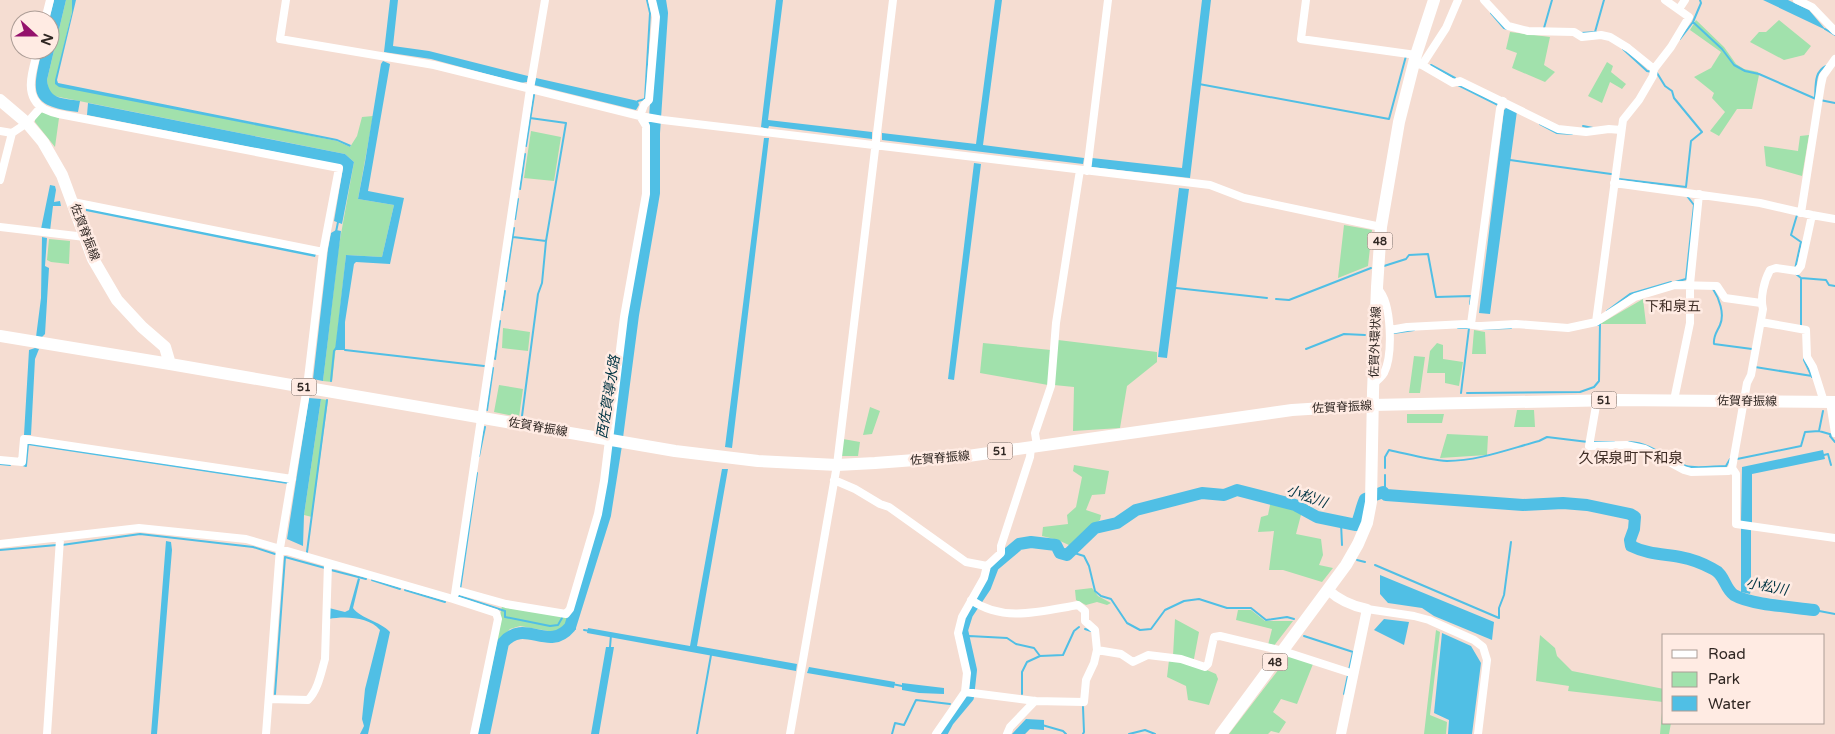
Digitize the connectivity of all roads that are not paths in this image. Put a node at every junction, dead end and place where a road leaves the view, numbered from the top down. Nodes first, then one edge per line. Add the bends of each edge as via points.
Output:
1 (286, 0) edge
2 (545, 0) edge
3 (652, 0) edge
4 (893, 0) edge
5 (1108, 0) edge
6 (1306, 0) edge
7 (1434, 0) edge
8 (1458, 0) edge
9 (1484, 0) edge
10 (1665, 0) edge
11 (1685, 0) edge
12 (1797, 0) edge
13 (1679, 9) junction
14 (1835, 31) edge
15 (1835, 59) edge
16 (36, 60) edge
17 (1417, 61) junction
18 (1653, 73) junction
19 (530, 83) junction
20 (0, 100) edge
21 (1501, 105) junction
22 (41, 106) junction
23 (640, 116) junction
24 (27, 123) junction
25 (1621, 130) junction
26 (0, 132) edge
27 (12, 133) junction
28 (876, 139) junction
29 (1086, 166) junction
30 (0, 180) edge
31 (1614, 183) junction
32 (1699, 194) junction
33 (73, 202) junction
34 (1802, 213) junction
35 (1812, 215) junction
36 (1835, 218) edge
37 (0, 227) edge
38 (1381, 227) junction
39 (85, 237) junction
40 (323, 256) junction
41 (1690, 284) junction
42 (1376, 288) junction
43 (1761, 302) junction
44 (1596, 322) junction
45 (1761, 322) junction
46 (1471, 324) junction
47 (1390, 330) junction
48 (0, 336) edge
49 (170, 364) junction
50 (1373, 384) junction
51 (307, 387) junction
52 (1597, 400) junction
53 (1674, 400) junction
54 (1745, 401) junction
55 (1830, 402) edge
56 (1372, 406) junction
57 (482, 417) junction
58 (1835, 433) edge
59 (609, 439) junction
60 (1034, 447) junction
61 (0, 460) edge
62 (837, 465) junction
63 (1732, 468) junction
64 (292, 479) junction
65 (834, 480) junction
66 (1835, 538) edge
67 (60, 539) junction
68 (0, 544) edge
69 (280, 548) junction
70 (328, 564) junction
71 (987, 566) junction
72 (1328, 590) junction
73 (459, 591) junction
74 (453, 599) junction
75 (971, 600) junction
76 (1367, 610) junction
77 (1097, 650) junction
78 (1283, 651) junction
79 (1354, 674) junction
80 (965, 692) junction
81 (269, 699) junction
82 (1035, 701) junction
83 (47, 734) edge
84 (266, 734) edge
85 (474, 734) edge
86 (790, 734) edge
87 (936, 734) edge
88 (1007, 734) edge
89 (1221, 734) edge
90 (1341, 734) edge
91 (1478, 734) edge

1 - 19 street via 280,40
2 - 19 street
3 - 23 street via 656,17 649,100
4 - 28 street
5 - 29 street
6 - 17 street via 1301,40 1411,53
7 - 17 main road, 佐賀外環状線 / 48
8 - 17 street via 1446,28
9 - 18 street via 1508,26 1528,31 1576,33 1582,37 1610,37 1628,48
10 - 13 street
11 - 13 street
12 - 14 street via 1812,7
13 - 18 street via 1689,17
15 - 34 street via 1823,76
16 - 22 street via 30,87
17 - 21 street
17 - 38 main road, 佐賀外環状線 / 48 via 1399,122
18 - 25 street via 1623,120
19 - 23 street
19 - 57 street
20 - 24 main road, 佐賀脊振線
21 - 25 street via 1558,128 1586,132
21 - 46 street
22 - 24 street
22 - 40 street via 59,114 340,168
23 - 28 street via 766,132
23 - 59 street via 646,126 646,194 624,317
24 - 27 street
24 - 33 main road, 佐賀脊振線 via 54,159
25 - 31 street
26 - 27 street
27 - 30 street
28 - 29 street
28 - 62 street
29 - 38 street via 1210,185 1244,198
29 - 60 street via 1056,323 1051,386 1035,432
31 - 32 street
31 - 44 street
32 - 34 street
32 - 41 street
33 - 39 main road, 佐賀脊振線
33 - 40 street
34 - 35 street
35 - 36 street
35 - 43 street via 1801,266 1797,271 1770,270
37 - 39 street
38 - 42 main road, 佐賀外環状線 / 48
39 - 49 main road, 佐賀脊振線 via 94,260 118,300 142,327 165,346
40 - 51 street
41 - 43 street via 1717,286 1725,298
41 - 44 street via 1634,296
41 - 53 street via 1690,323
42 - 47 street via 1382,294
42 - 50 main road, 佐賀外環状線 / 48
43 - 45 street
44 - 46 street via 1568,328
45 - 54 street
45 - 55 street via 1802,329 1807,358
46 - 47 street via 1407,326
47 - 50 street via 1385,372
48 - 49 main road, 佐賀脊振線 / 51
49 - 51 main road, 佐賀脊振線 / 51
50 - 56 main road, 佐賀外環状線 / 48
51 - 57 main road, 佐賀脊振線 / 51
51 - 64 street
52 - 53 main road, 佐賀脊振線 / 51
52 - 56 main road, 佐賀脊振線 / 51
52 - 63 street via 1590,446 1626,445 1645,449 1691,472 1729,471
53 - 54 main road, 佐賀脊振線 / 51
54 - 55 main road, 佐賀脊振線 / 51
54 - 63 street
55 - 58 street
56 - 60 main road, 佐賀脊振線 / 51 via 1292,410
56 - 72 main road, 佐賀外環状線 / 48 via 1368,523 1346,565
57 - 59 main road, 佐賀脊振線 / 51
57 - 73 street
59 - 62 main road, 佐賀脊振線 / 51 via 728,458
59 - 73 street via 598,514 568,613 506,604
60 - 62 main road, 佐賀脊振線 / 51 via 926,460
60 - 71 street via 1001,553
61 - 64 street via 22,462 28,439
62 - 65 street
63 - 66 street via 1736,474 1736,524
64 - 69 street
65 - 71 street via 889,507 966,562
65 - 86 street
67 - 68 street
67 - 69 street via 139,528 246,540
67 - 83 street
69 - 70 street
69 - 81 street
70 - 74 street
70 - 81 street via 324,659 315,689 308,700
71 - 75 street
72 - 76 street via 1348,604
72 - 78 main road, 佐賀外環状線 / 48
73 - 74 street
74 - 85 street via 496,613 498,619
75 - 77 street via 998,613 1014,614 1078,604 1085,611 1085,621 1095,630
75 - 80 street via 958,633 966,673
76 - 79 street
76 - 91 street via 1428,620 1483,647 1487,660
77 - 78 street via 1121,654 1133,662 1148,655 1181,659 1205,667 1214,637
77 - 82 street via 1086,680 1084,702
78 - 79 street
78 - 89 main road, 佐賀外環状線 / 48
79 - 90 street
80 - 82 street
80 - 87 street
81 - 84 street
82 - 88 street

